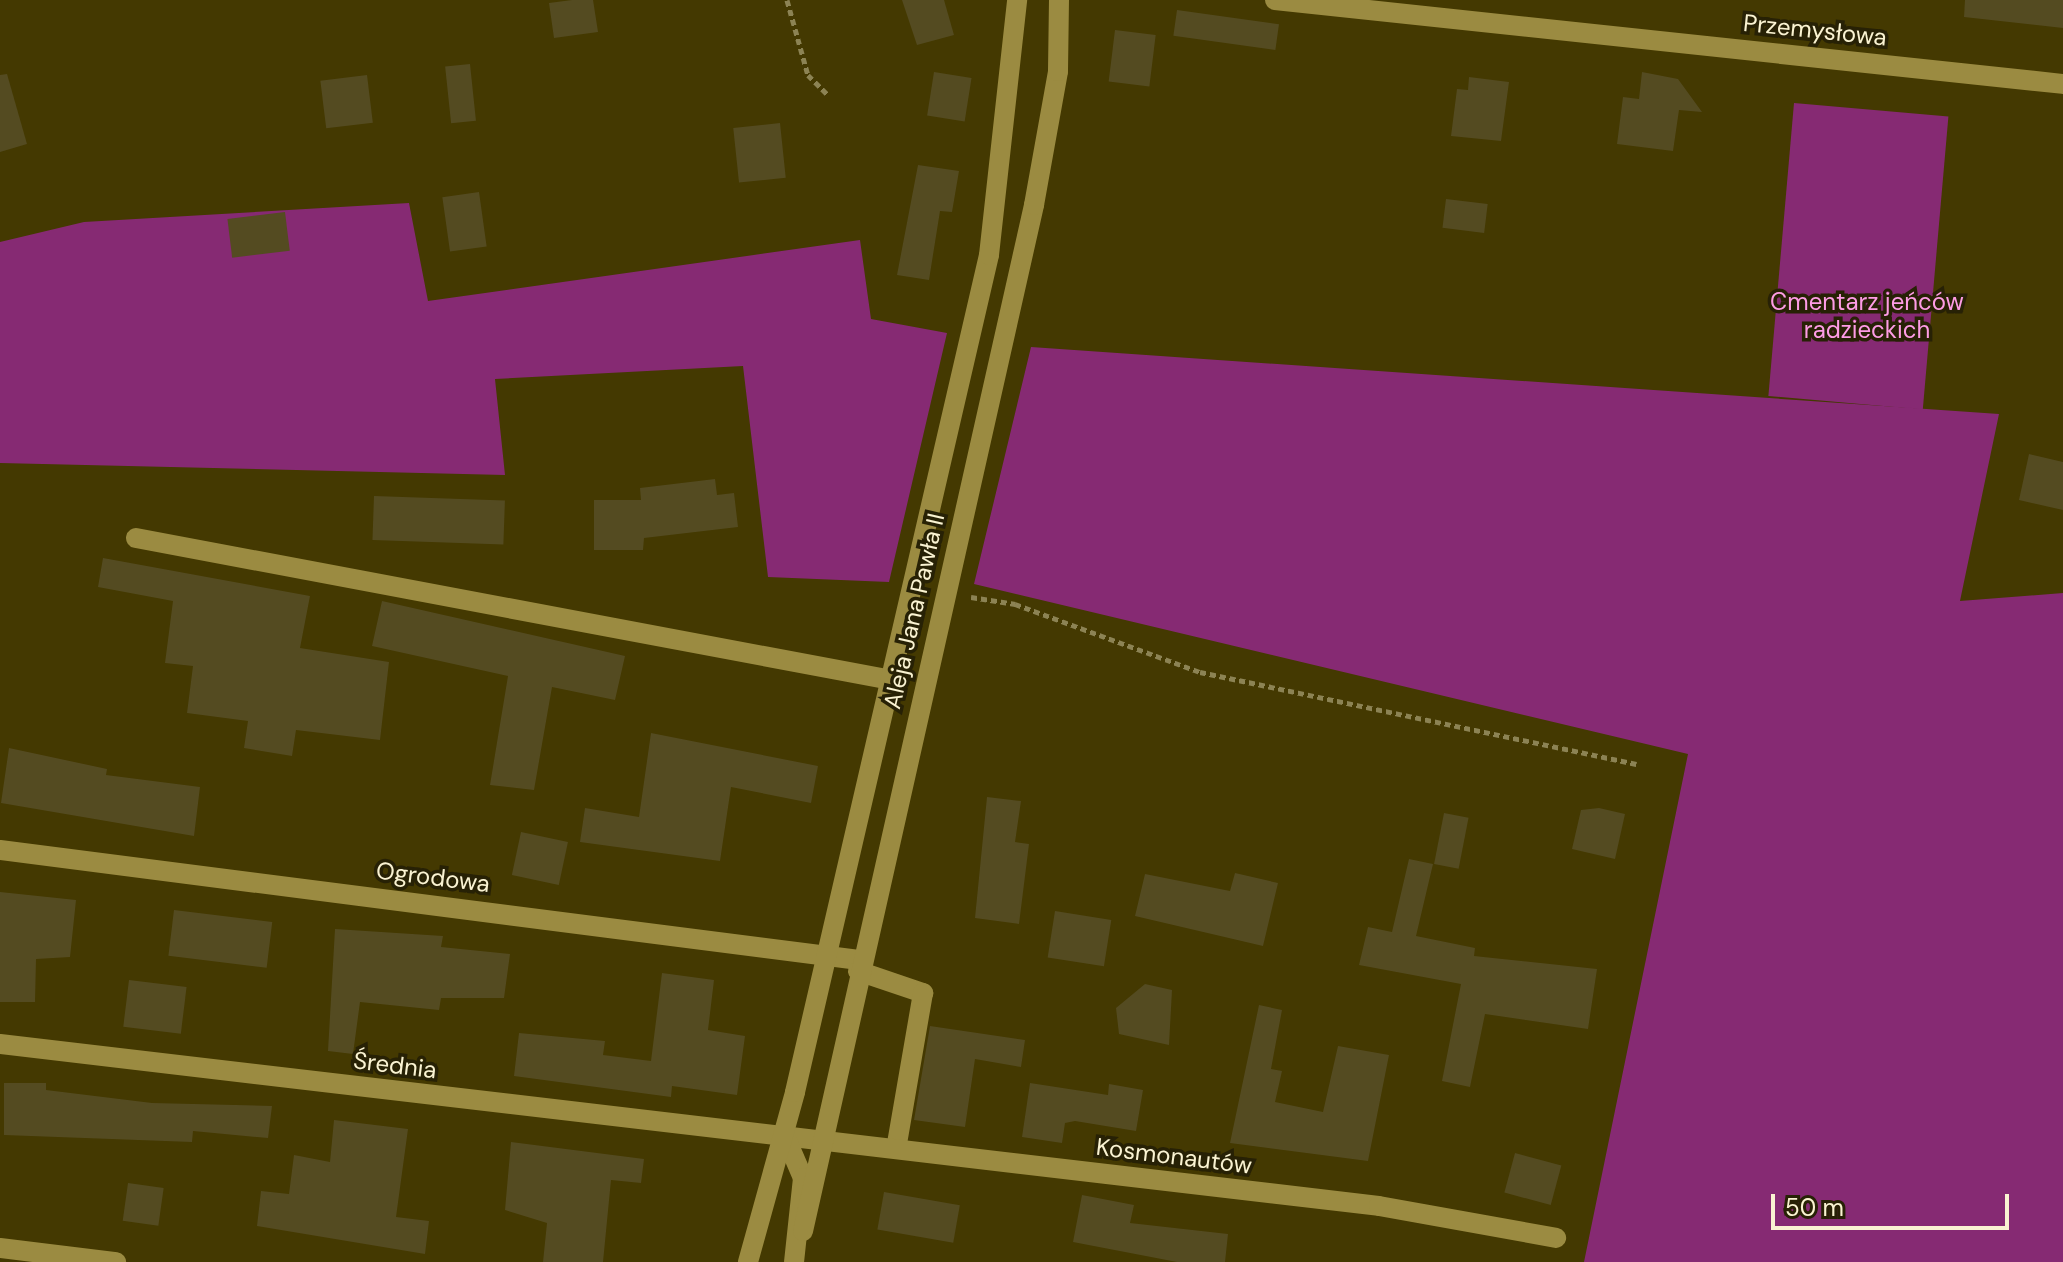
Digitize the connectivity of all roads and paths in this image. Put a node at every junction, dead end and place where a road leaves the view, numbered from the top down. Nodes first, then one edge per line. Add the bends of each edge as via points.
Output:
1 (787, 0) edge
2 (1017, 0) edge
3 (1059, 0) edge
4 (1275, 0) edge
5 (2063, 84) edge
6 (828, 95) dead end
7 (136, 538) dead end
8 (911, 585) junction
9 (945, 592) junction
10 (891, 680) junction
11 (1636, 764) dead end
12 (0, 850) edge
13 (828, 953) junction
14 (859, 966) junction
15 (0, 1044) edge
16 (785, 1136) junction
17 (828, 1141) junction
18 (896, 1149) junction
19 (803, 1231) junction
20 (1556, 1238) dead end
21 (0, 1248) edge
22 (116, 1262) edge
23 (748, 1262) edge
24 (794, 1262) edge

1 - 6 path via 808,75
2 - 8 street, Aleja Jana Pawła II via 989,255
3 - 9 street, Aleja Jana Pawła II via 1058,71 1034,205
4 - 5 street, Przemysłowa
7 - 10 street
8 - 9 street
8 - 10 street, Aleja Jana Pawła II
9 - 11 path via 1015,604 1200,672
9 - 14 street, Aleja Jana Pawła II
10 - 13 street, Aleja Jana Pawła II
12 - 13 street, Ogrodowa
13 - 14 street, Ogrodowa
13 - 16 street, Aleja Jana Pawła II
14 - 17 street, Aleja Jana Pawła II
14 - 18 street, Ogrodowa via 923,993
15 - 16 street, Średnia
16 - 17 street, Kosmonautów
16 - 19 street, Aleja Jana Pawła II via 803,1178
16 - 23 street, Aleja Jana Pawła II
17 - 18 street, Kosmonautów
17 - 19 street, Aleja Jana Pawła II
18 - 20 street, Kosmonautów via 1387,1207
19 - 24 street, Aleja Jana Pawła II
21 - 22 street

